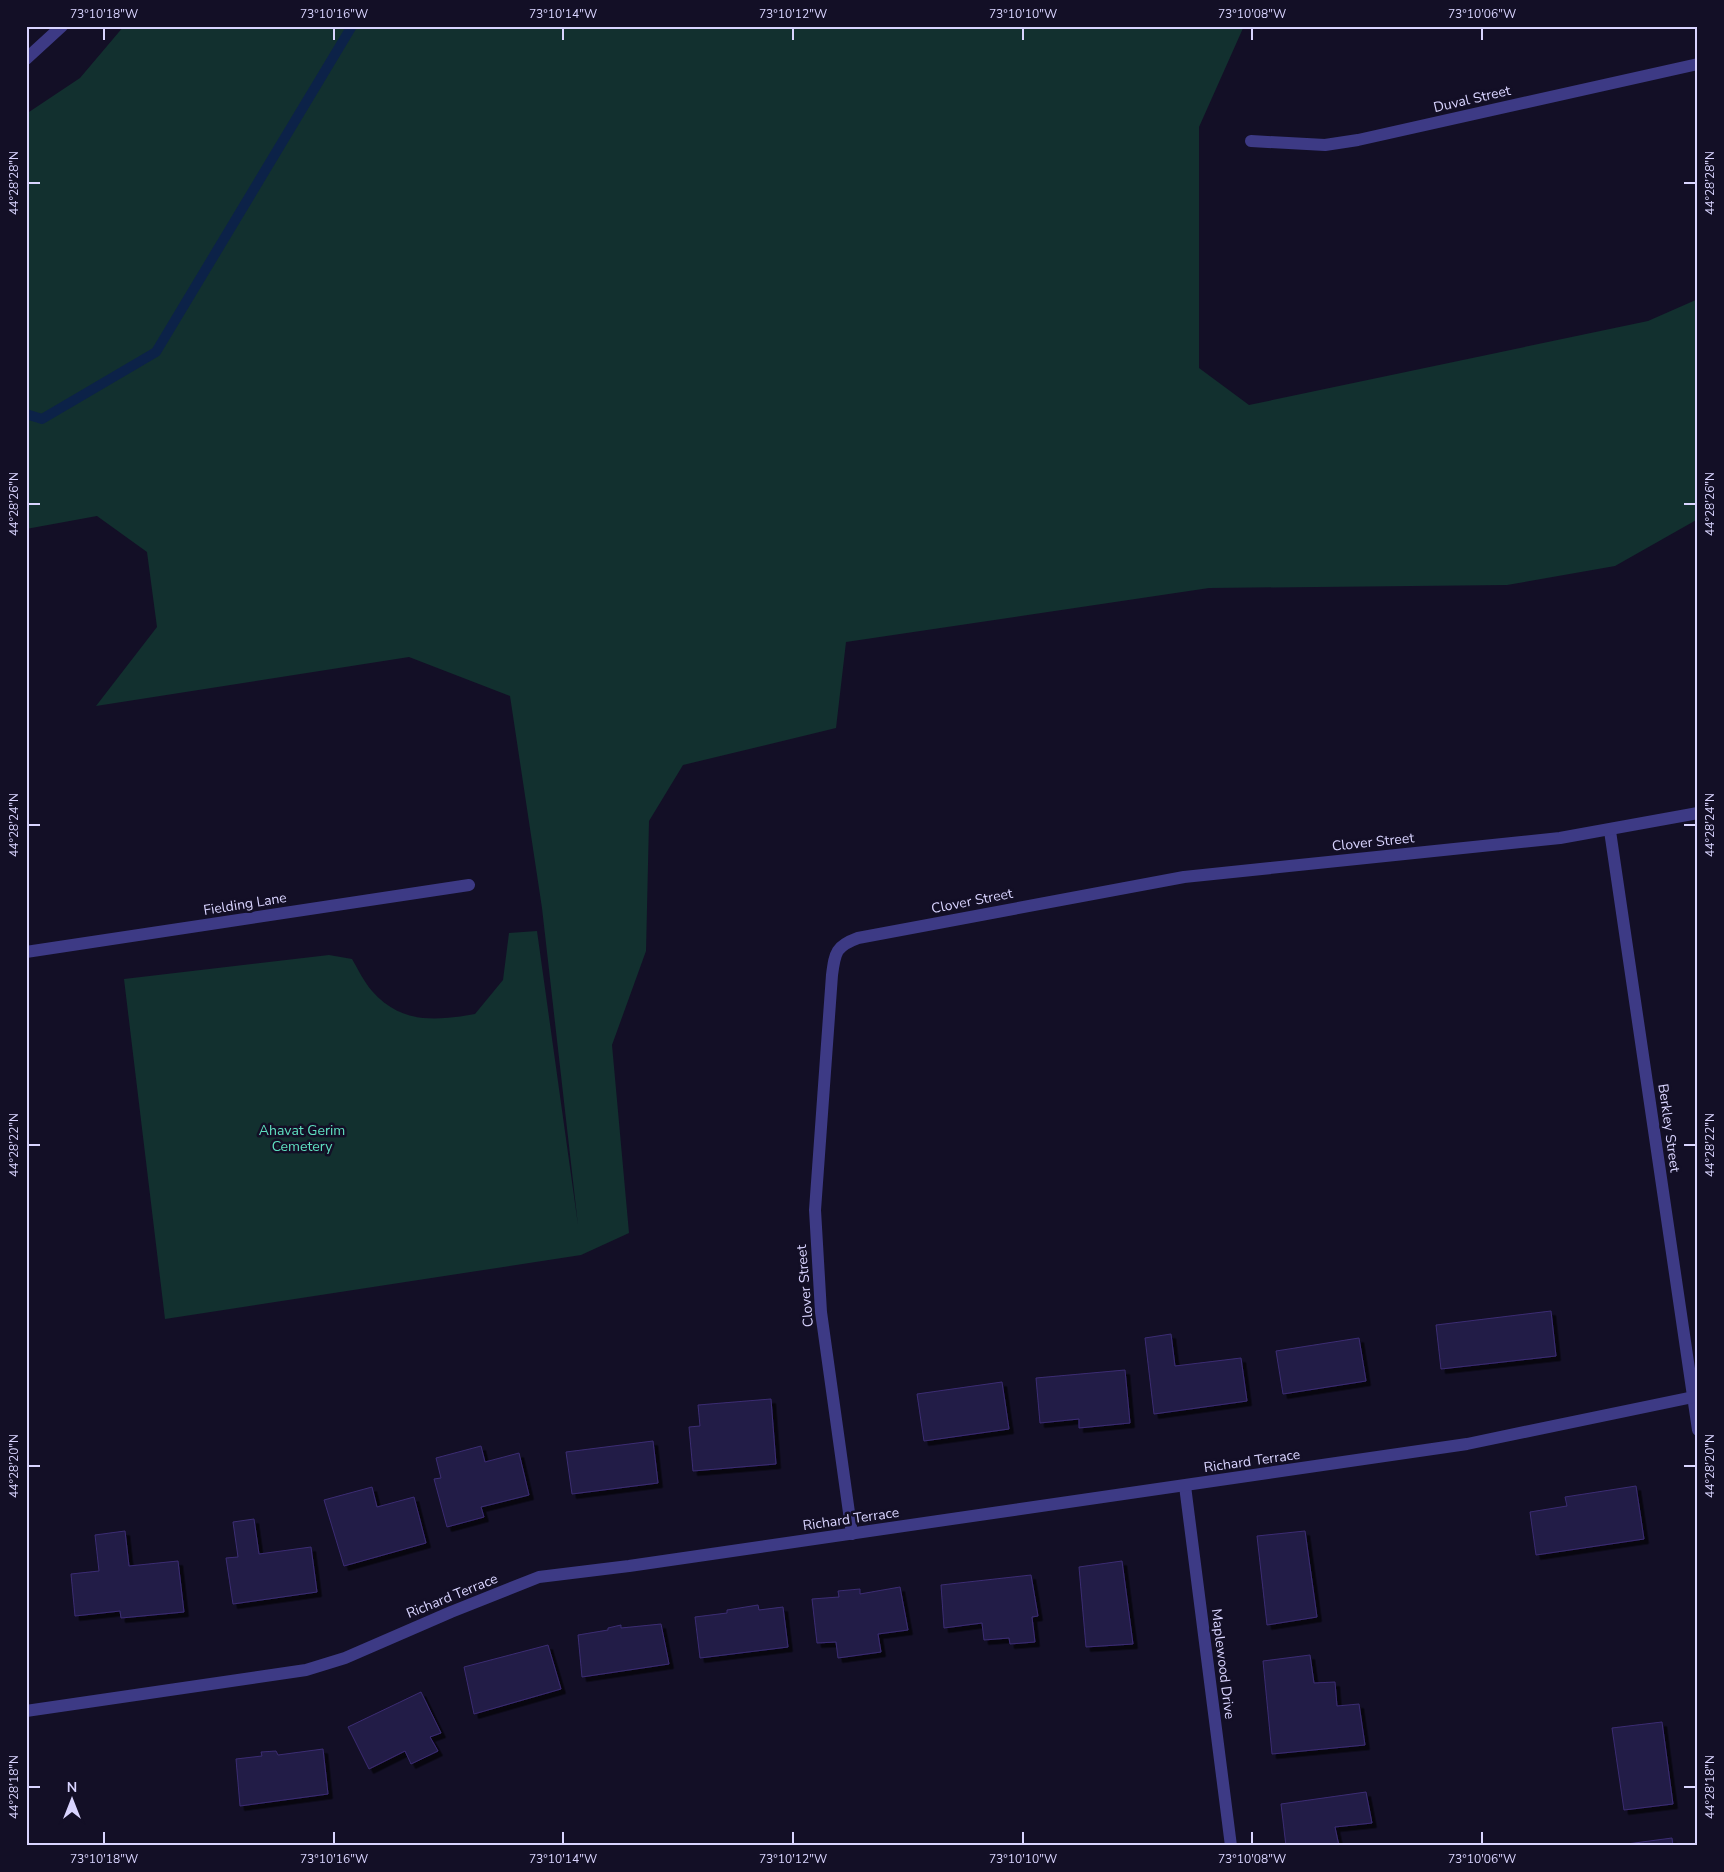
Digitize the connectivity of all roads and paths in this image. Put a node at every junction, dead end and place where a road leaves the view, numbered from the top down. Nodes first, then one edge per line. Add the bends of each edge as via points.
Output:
1 (62, 26) edge
2 (26, 59) edge
3 (1698, 64) edge
4 (1251, 141) dead end
5 (1698, 813) edge
6 (1610, 831) junction
7 (468, 885) dead end
8 (26, 952) edge
9 (1695, 1397) edge
10 (1698, 1430) edge
11 (1185, 1486) junction
12 (852, 1534) junction
13 (26, 1711) edge
14 (1231, 1846) edge

1 - 2 street
3 - 4 street, Duval Street via 1358,140 1325,145
5 - 6 street, Clover Street
6 - 9 street, Berkley Street
6 - 12 street, Clover Street via 1184,877 858,938 842,944 834,958 832,975 815,1210 822,1312
7 - 8 street, Fielding Lane
9 - 10 street, Berkley Street
9 - 11 street, Richard Terrace via 1467,1444
11 - 12 street, Richard Terrace
11 - 14 street, Maplewood Drive
12 - 13 street, Richard Terrace via 539,1578 345,1658 306,1670

